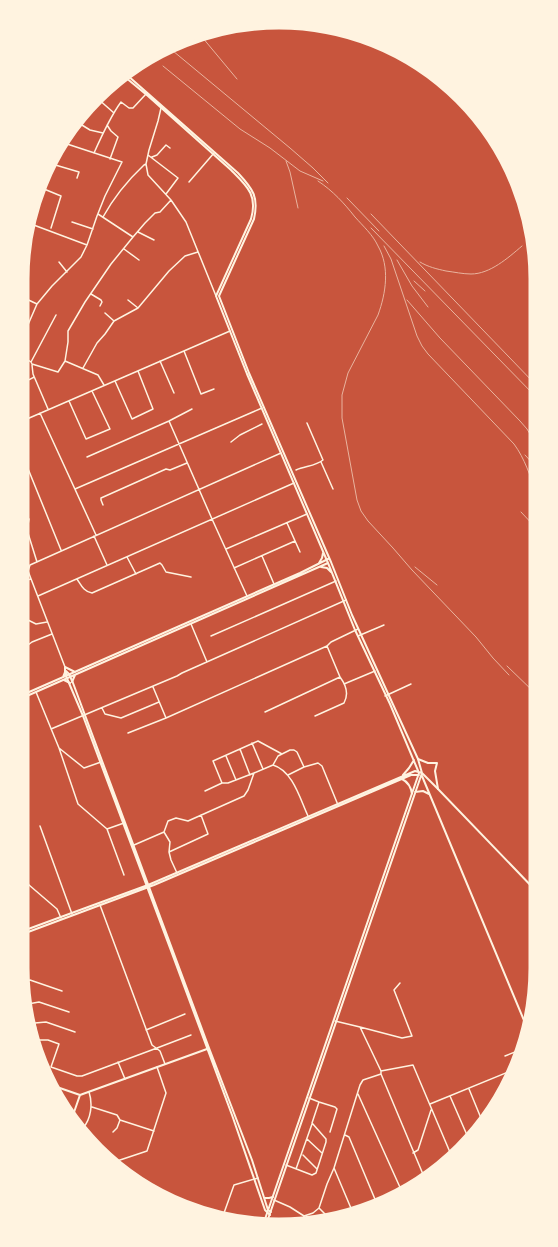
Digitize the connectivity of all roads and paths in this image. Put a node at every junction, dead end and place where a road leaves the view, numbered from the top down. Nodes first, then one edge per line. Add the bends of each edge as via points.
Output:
1 (129, 77) edge
2 (127, 78) edge
3 (146, 94) junction
4 (101, 101) edge
5 (161, 107) junction
6 (114, 113) junction
7 (81, 124) edge
8 (107, 126) junction
9 (103, 134) junction
10 (66, 144) edge
11 (170, 148) dead end
12 (94, 153) junction
13 (213, 153) junction
14 (148, 155) junction
15 (151, 157) junction
16 (110, 159) junction
17 (146, 164) junction
18 (55, 165) edge
19 (77, 178) dead end
20 (189, 182) dead end
21 (43, 189) edge
22 (166, 194) junction
23 (171, 200) junction
24 (98, 213) junction
25 (103, 217) junction
26 (72, 222) dead end
27 (33, 225) edge
28 (50, 228) dead end
29 (93, 229) junction
30 (138, 232) junction
31 (133, 237) junction
32 (154, 240) dead end
33 (87, 245) junction
34 (124, 249) junction
35 (198, 252) junction
36 (139, 260) dead end
37 (59, 262) dead end
38 (67, 272) junction
39 (91, 294) junction
40 (217, 296) junction
41 (27, 299) edge
42 (128, 300) dead end
43 (37, 304) junction
44 (100, 306) dead end
45 (138, 308) junction
46 (105, 313) dead end
47 (56, 315) dead end
48 (114, 320) junction
49 (27, 325) edge
50 (231, 331) junction
51 (184, 351) junction
52 (27, 360) edge
53 (65, 361) junction
54 (160, 361) junction
55 (31, 363) junction
56 (83, 368) junction
57 (138, 371) junction
58 (34, 377) junction
59 (27, 381) edge
60 (115, 381) junction
61 (104, 385) junction
62 (214, 389) dead end
63 (92, 391) junction
64 (174, 393) dead end
65 (69, 401) junction
66 (263, 408) junction
67 (192, 409) dead end
68 (48, 410) junction
69 (40, 413) junction
70 (27, 419) edge
71 (169, 421) junction
72 (308, 423) dead end
73 (262, 424) dead end
74 (231, 442) dead end
75 (179, 444) junction
76 (282, 452) junction
77 (87, 457) dead end
78 (321, 462) junction
79 (187, 463) junction
80 (27, 466) edge
81 (296, 470) dead end
82 (294, 482) junction
83 (75, 489) junction
84 (199, 489) junction
85 (333, 489) dead end
86 (103, 505) dead end
87 (308, 513) junction
88 (27, 518) edge
89 (212, 519) junction
90 (287, 522) junction
91 (27, 530) edge
92 (27, 530) edge
93 (95, 535) junction
94 (295, 541) junction
95 (226, 549) junction
96 (61, 550) junction
97 (300, 552) dead end
98 (323, 552) junction
99 (262, 556) junction
100 (127, 557) junction
101 (328, 559) junction
102 (37, 562) junction
103 (330, 563) junction
104 (107, 566) junction
105 (319, 566) junction
106 (27, 568) edge
107 (234, 568) junction
108 (28, 571) junction
109 (332, 572) junction
110 (136, 574) junction
111 (191, 577) dead end
112 (31, 579) junction
113 (78, 579) junction
114 (27, 580) edge
115 (337, 580) junction
116 (274, 584) junction
117 (38, 596) junction
118 (248, 598) junction
119 (345, 601) junction
120 (27, 620) edge
121 (47, 622) junction
122 (191, 624) junction
123 (384, 625) dead end
124 (357, 630) junction
125 (52, 634) junction
126 (359, 635) junction
127 (211, 636) dead end
128 (27, 646) edge
129 (327, 646) junction
130 (207, 662) junction
131 (65, 666) junction
132 (66, 671) joint
133 (375, 671) junction
134 (75, 673) junction
135 (68, 676) junction
136 (340, 677) junction
137 (63, 678) junction
138 (71, 682) junction
139 (344, 684) junction
140 (411, 684) dead end
141 (153, 687) junction
142 (36, 692) junction
143 (27, 694) edge
144 (27, 695) edge
145 (386, 695) junction
146 (159, 702) junction
147 (102, 708) junction
148 (265, 712) dead end
149 (84, 716) junction
150 (315, 716) dead end
151 (166, 718) junction
152 (52, 729) junction
153 (128, 733) dead end
154 (252, 743) junction
155 (59, 748) junction
156 (240, 749) junction
157 (282, 754) junction
158 (226, 755) junction
159 (414, 760) junction
160 (418, 760) junction
161 (102, 762) junction
162 (273, 765) junction
163 (304, 767) junction
164 (263, 769) junction
165 (254, 773) junction
166 (250, 775) junction
167 (288, 775) junction
168 (421, 775) junction
169 (402, 778) junction
170 (236, 780) junction
171 (222, 782) junction
172 (438, 789) junction
173 (205, 791) dead end
174 (415, 792) junction
175 (412, 794) junction
176 (429, 794) junction
177 (338, 805) junction
178 (200, 815) junction
179 (308, 818) junction
180 (124, 823) junction
181 (40, 826) dead end
182 (107, 829) junction
183 (164, 832) junction
184 (134, 845) junction
185 (169, 852) junction
186 (177, 874) junction
187 (124, 875) dead end
188 (27, 882) edge
189 (148, 886) junction
190 (531, 886) edge
191 (100, 905) junction
192 (72, 916) junction
193 (61, 918) junction
194 (27, 930) edge
195 (27, 933) edge
196 (28, 981) edge
197 (400, 983) dead end
198 (62, 991) dead end
199 (30, 1004) edge
200 (69, 1012) dead end
201 (31, 1013) edge
202 (185, 1014) dead end
203 (335, 1020) junction
204 (525, 1022) edge
205 (35, 1023) junction
206 (360, 1027) junction
207 (146, 1030) junction
208 (75, 1032) dead end
209 (191, 1035) dead end
210 (38, 1040) joint
211 (157, 1048) junction
212 (208, 1049) junction
213 (517, 1051) edge
214 (505, 1056) dead end
215 (118, 1062) junction
216 (165, 1064) junction
217 (157, 1067) junction
218 (381, 1071) junction
219 (508, 1072) edge
220 (381, 1074) junction
221 (125, 1079) junction
222 (57, 1087) edge
223 (468, 1089) junction
224 (89, 1092) junction
225 (358, 1093) junction
226 (80, 1095) junction
227 (450, 1096) junction
228 (308, 1097) junction
229 (319, 1102) junction
230 (430, 1104) junction
231 (92, 1107) junction
232 (431, 1110) junction
233 (73, 1114) edge
234 (481, 1118) edge
235 (120, 1120) junction
236 (312, 1123) junction
237 (84, 1127) edge
238 (154, 1131) junction
239 (113, 1132) dead end
240 (330, 1132) dead end
241 (345, 1135) junction
242 (467, 1135) edge
243 (307, 1139) junction
244 (450, 1152) edge
245 (322, 1153) junction
246 (414, 1153) junction
247 (302, 1154) junction
248 (118, 1161) edge
249 (285, 1165) junction
250 (334, 1168) junction
251 (296, 1169) junction
252 (317, 1169) junction
253 (423, 1175) edge
254 (257, 1178) junction
255 (401, 1188) edge
256 (264, 1198) junction
257 (273, 1198) junction
258 (376, 1201) edge
259 (319, 1208) junction
260 (351, 1209) edge
261 (268, 1210) junction
262 (224, 1213) dead end
263 (269, 1213) junction
264 (326, 1215) edge
265 (304, 1216) joint
266 (266, 1219) edge
267 (268, 1219) edge

1 - 3 main road
2 - 3 main road
3 - 5 main road
3 - 6 street via 133,108 121,102
4 - 6 street
5 - 13 main road
5 - 14 street
6 - 8 street
7 - 9 street
8 - 9 street
8 - 16 street via 118,137
9 - 12 street
10 - 12 street
11 - 15 street via 166,145 157,155
12 - 16 street
13 - 20 street
13 - 40 main road via 244,182 254,203 251,219
14 - 15 street
14 - 17 street
15 - 22 street via 178,178
16 - 24 street via 122,162
17 - 22 street via 148,175
17 - 25 street via 123,186
18 - 19 street via 79,172
21 - 28 street via 61,196
22 - 23 street
23 - 30 street
23 - 35 street via 186,222
24 - 25 street
24 - 29 street
25 - 31 street
26 - 29 street
27 - 33 street
29 - 33 street
30 - 31 street
30 - 32 street
31 - 34 street
33 - 38 street via 81,257
34 - 36 street
34 - 39 street via 110,264
35 - 40 street
35 - 45 street via 185,256
37 - 38 street
38 - 43 street
39 - 44 street via 101,300
39 - 53 street via 68,331
40 - 50 main road
41 - 43 street
42 - 45 street
43 - 49 street
45 - 48 street
46 - 48 street
47 - 55 street
48 - 56 street
50 - 51 street
50 - 66 main road
51 - 54 street
51 - 62 street via 201,394
52 - 55 street
53 - 55 street via 58,372
53 - 56 street
54 - 57 street
54 - 64 street
55 - 58 street
56 - 61 street via 98,375
57 - 60 street
57 - 60 street via 153,409 132,419
58 - 59 street
58 - 68 street
60 - 61 street
61 - 63 street
63 - 65 street
63 - 65 street via 110,429 86,439
65 - 68 street
66 - 75 street
66 - 76 main road
67 - 71 street
68 - 69 street
69 - 70 street
69 - 83 street
71 - 75 street
71 - 77 street
72 - 78 street via 323,460
73 - 74 street
75 - 79 street
75 - 83 street
76 - 82 main road
76 - 84 street
78 - 81 street
78 - 85 street
79 - 84 street
79 - 86 street via 170,470 166,469 101,498
80 - 96 street
82 - 87 main road
82 - 89 street
83 - 93 street
84 - 89 street
84 - 93 street
87 - 90 street
87 - 98 main road
87 - 101 main road
88 - 92 street
89 - 95 street
89 - 100 street
90 - 94 street
90 - 95 street
91 - 102 street
93 - 96 street
93 - 104 street
94 - 97 street
94 - 99 street
95 - 107 street
96 - 102 street
98 - 101 main road
98 - 105 main road
99 - 107 street
99 - 116 street
100 - 104 street
100 - 110 street
101 - 103 main road
101 - 105 main road
102 - 108 street via 30,565
103 - 105 main road
103 - 109 main road
103 - 115 main road
104 - 113 street
105 - 109 main road
105 - 116 main road
105 - 118 main road
106 - 108 street
107 - 118 street
108 - 112 street
109 - 115 main road
110 - 111 street via 160,563 166,572
110 - 113 street via 92,593 84,589
112 - 114 street
112 - 117 street
113 - 117 street
115 - 119 main road
115 - 127 street
116 - 118 main road
117 - 121 street
118 - 122 main road
118 - 134 main road
119 - 124 main road
119 - 130 street
120 - 121 street via 36,624
121 - 125 street
122 - 130 street
122 - 134 main road
123 - 126 street
124 - 126 main road
124 - 129 street
125 - 128 street
125 - 131 street
126 - 133 main road
129 - 136 street
129 - 151 street
130 - 141 street
131 - 132 street
131 - 134 main road
131 - 137 main road
132 - 135 main road
133 - 139 street
133 - 145 main road
134 - 135 main road
134 - 138 main road
135 - 137 main road
135 - 138 main road
136 - 139 street
136 - 148 street
137 - 138 main road
137 - 142 main road
137 - 143 main road
138 - 149 main road
139 - 150 street via 347,690 346,701
140 - 145 street
141 - 146 street
141 - 147 street
142 - 144 main road
142 - 152 street
145 - 159 main road
145 - 160 main road
146 - 147 street via 121,718 105,714
146 - 151 street
147 - 149 street
149 - 152 street
149 - 161 main road
151 - 153 street
152 - 155 street
154 - 156 street
154 - 157 street via 258,741
154 - 164 street
155 - 161 street via 84,768
155 - 182 street via 78,804
156 - 158 street
156 - 166 street
157 - 162 street
157 - 163 street via 294,750
158 - 170 street
158 - 171 street via 213,760
159 - 168 main road
159 - 169 main road
160 - 168 main road
160 - 172 main road via 437,763 435,771
161 - 180 main road
162 - 164 street
162 - 167 street
163 - 167 street
163 - 177 street via 313,763 322,766
164 - 165 street
165 - 166 street
165 - 178 street via 244,796
166 - 170 street
167 - 179 street
168 - 169 main road
168 - 172 main road
168 - 174 main road
168 - 175 main road
168 - 176 main road
169 - 175 main road
169 - 177 main road
170 - 171 street
171 - 173 street
172 - 190 main road
174 - 176 main road via 423,791
174 - 203 main road
175 - 203 main road
176 - 204 main road
177 - 179 main road
178 - 183 street via 188,820 176,818 168,821
178 - 185 street via 208,834
179 - 186 main road
180 - 182 street
180 - 184 main road
180 - 189 main road
181 - 192 street
182 - 187 street
183 - 184 street
183 - 185 street via 170,842
184 - 189 main road
185 - 186 street
186 - 189 main road
188 - 193 street via 57,909
189 - 191 main road
189 - 193 main road
189 - 212 main road
191 - 192 main road
191 - 207 street
192 - 193 main road
193 - 194 main road
193 - 195 main road
196 - 198 street
197 - 206 street via 394,990 412,1036 402,1038
199 - 200 street via 39,1002
201 - 205 street
202 - 207 street
203 - 206 street
203 - 228 main road
205 - 208 street via 46,1022
205 - 210 street
206 - 218 street
207 - 211 street via 152,1045
209 - 211 street
210 - 215 street via 59,1044 51,1067 77,1076
211 - 215 street
211 - 216 street
212 - 216 main road
212 - 254 main road
213 - 214 street
215 - 221 street
216 - 217 main road
217 - 221 main road
217 - 238 street via 166,1093
218 - 220 street
218 - 230 street via 413,1065
219 - 223 street
220 - 225 street via 363,1080
220 - 246 street
221 - 224 main road
222 - 226 main road
223 - 227 street
223 - 234 street
224 - 226 main road
224 - 231 street
225 - 241 street
225 - 255 street
226 - 233 main road
227 - 230 street
227 - 242 street
228 - 229 street
228 - 249 main road
229 - 236 street
229 - 240 street via 337,1109
230 - 232 street
231 - 235 street via 117,1115
231 - 237 street
232 - 244 street
232 - 246 street via 418,1150
235 - 238 street
235 - 239 street
236 - 243 street
236 - 245 street via 326,1139
238 - 248 street via 147,1152
241 - 250 street
241 - 258 street via 349,1137
243 - 245 street
243 - 247 street
245 - 252 street
246 - 253 street
247 - 251 street
247 - 252 street
249 - 251 street
249 - 257 main road
250 - 259 street
250 - 260 street
251 - 252 street via 312,1175
254 - 256 main road
254 - 262 street via 234,1185
254 - 263 main road
256 - 257 main road
256 - 261 main road
257 - 261 main road
257 - 263 main road
257 - 265 street
259 - 264 street
259 - 265 street
261 - 263 main road
263 - 266 main road
263 - 267 main road

